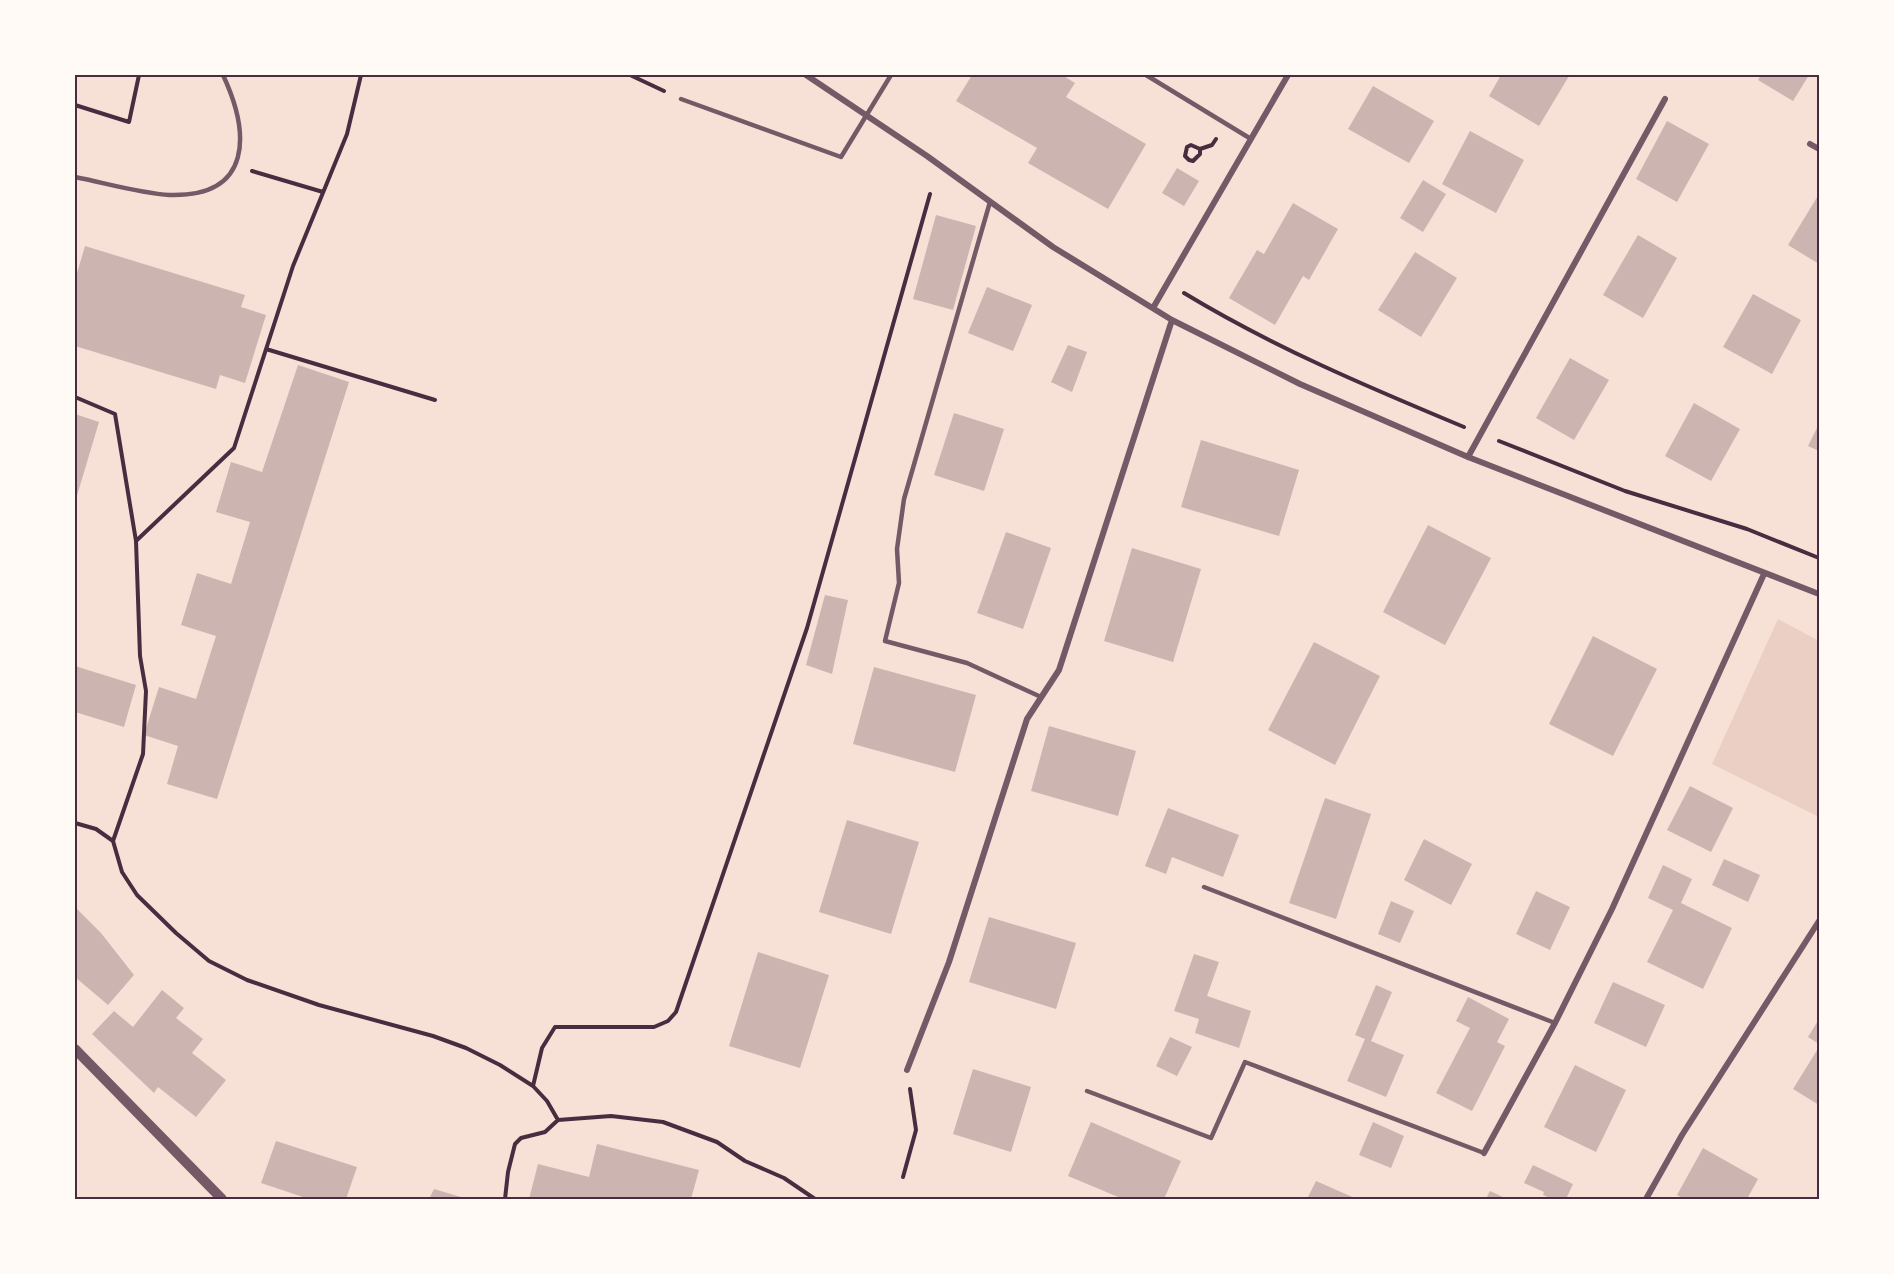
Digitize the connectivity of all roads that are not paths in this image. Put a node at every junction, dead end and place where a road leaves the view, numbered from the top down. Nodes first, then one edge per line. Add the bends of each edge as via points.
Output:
1 (223, 75) edge
2 (806, 75) edge
3 (891, 75) edge
4 (1146, 75) edge
5 (1288, 75) edge
6 (681, 99) road end
7 (1665, 99) dead end
8 (866, 114) junction
9 (1251, 138) junction
10 (1810, 144) dead end
11 (1819, 149) edge
12 (75, 177) edge
13 (990, 202) junction
14 (1153, 308) junction
15 (1172, 320) junction
16 (1468, 457) junction
17 (1764, 574) junction
18 (1819, 593) edge
19 (1041, 697) junction
20 (1204, 887) dead end
21 (1819, 921) edge
22 (1555, 1023) junction
23 (75, 1049) edge
24 (907, 1070) road end
25 (1087, 1091) dead end
26 (1484, 1153) joint
27 (222, 1199) edge
28 (1646, 1199) edge

1 - 12 lane via 236,110 240,152 236,166 218,185 187,194 151,193
2 - 8 street
3 - 8 lane
4 - 9 lane
5 - 9 street
6 - 8 lane via 841,157
7 - 16 street
8 - 13 street
9 - 14 street
10 - 11 street
13 - 14 street via 1053,247
13 - 19 lane via 904,499 897,549 899,584 885,641 968,663
14 - 15 street
15 - 16 street via 1300,384
15 - 19 street via 1059,670
16 - 17 street
17 - 18 street
17 - 22 street via 1612,909
19 - 24 street via 1027,719 949,963
20 - 22 lane
21 - 28 street via 1682,1135
22 - 26 street
23 - 27 street
25 - 26 lane via 1211,1138 1245,1062

